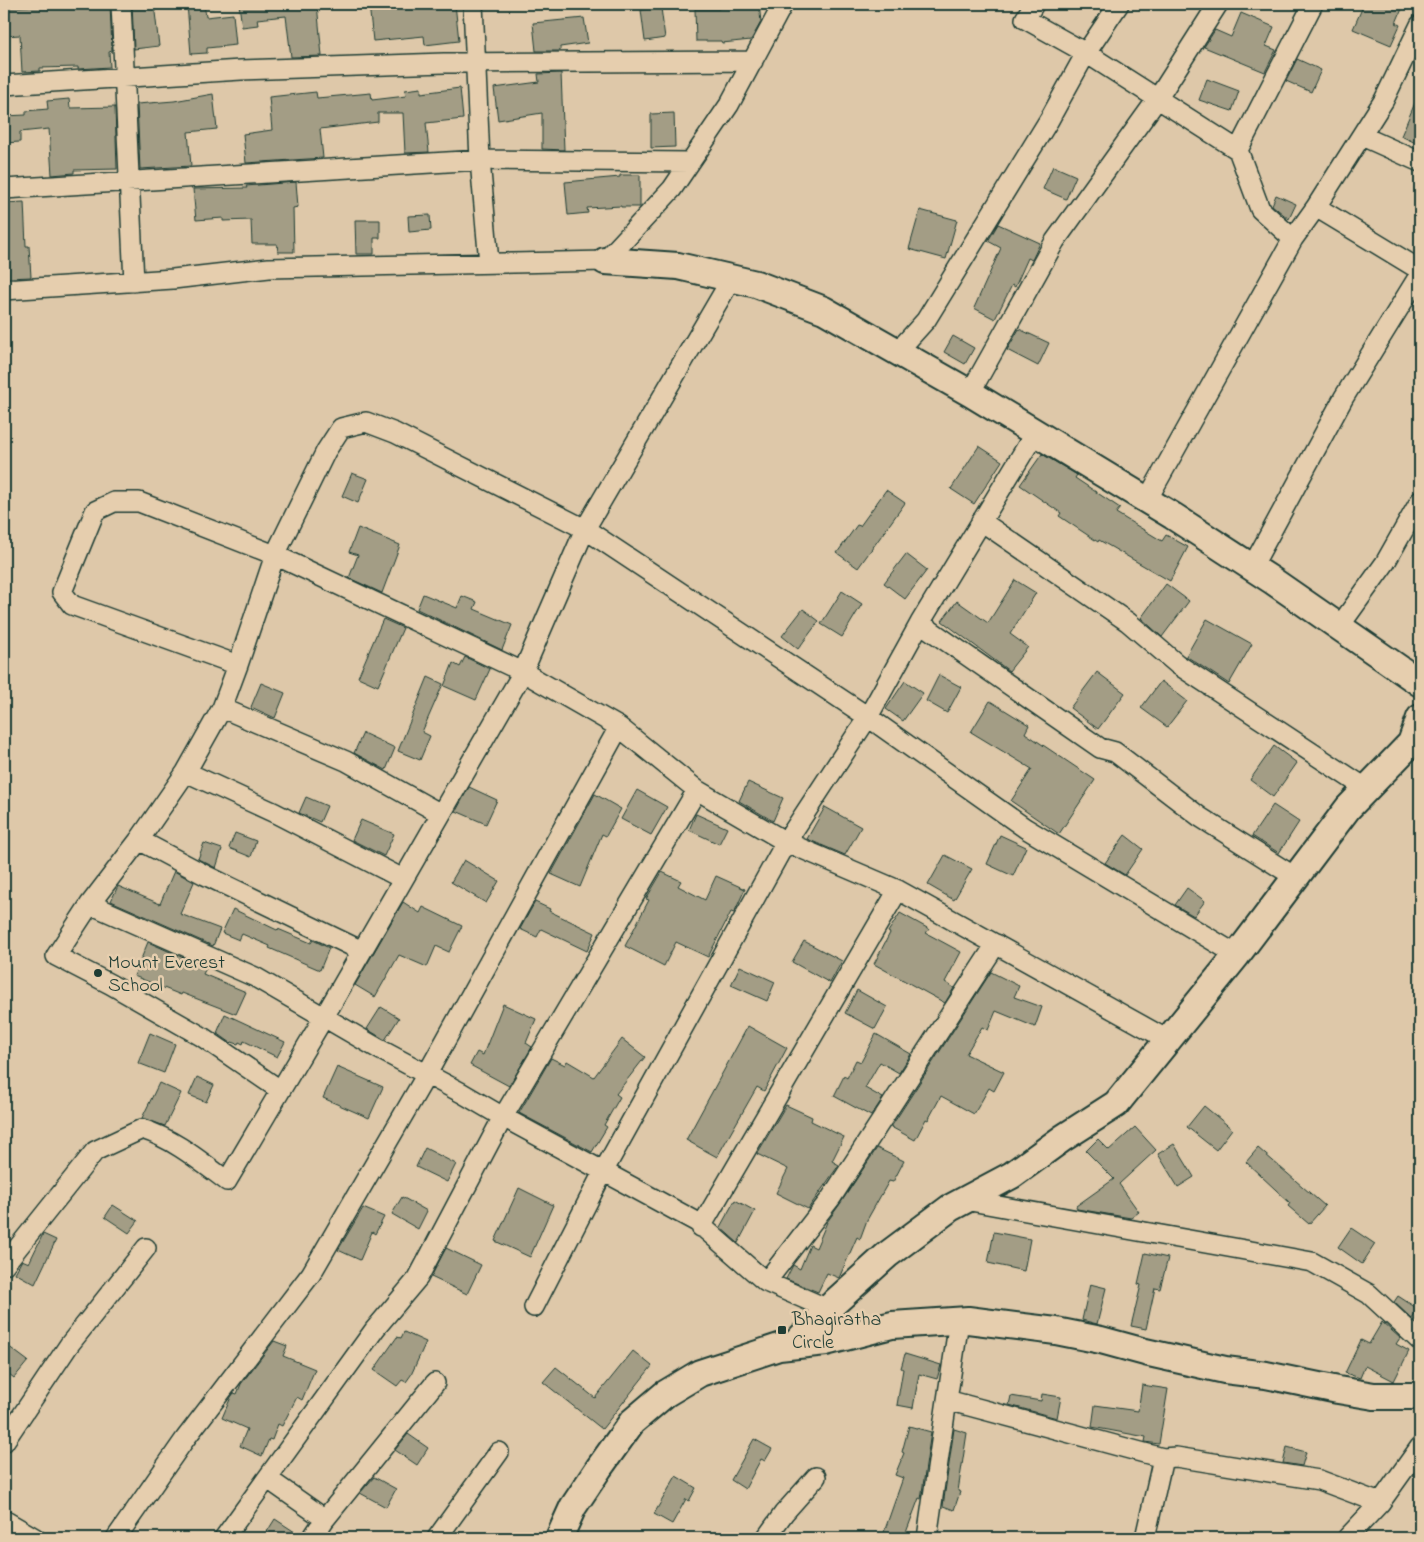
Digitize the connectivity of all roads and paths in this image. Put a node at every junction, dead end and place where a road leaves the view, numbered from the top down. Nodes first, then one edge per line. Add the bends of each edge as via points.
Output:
1 (121, 4) edge
2 (472, 4) edge
3 (483, 4) edge
4 (783, 4) edge
5 (1034, 4) edge
6 (1119, 4) edge
7 (1218, 4) edge
8 (1314, 4) edge
9 (1420, 25) edge
10 (1086, 53) junction
11 (1413, 55) edge
12 (753, 61) junction
13 (481, 62) junction
14 (124, 78) junction
15 (4, 86) edge
16 (1158, 98) junction
17 (1362, 136) junction
18 (1238, 150) junction
19 (484, 160) junction
20 (690, 162) junction
21 (1420, 162) edge
22 (129, 182) junction
23 (4, 189) edge
24 (1316, 207) junction
25 (1293, 240) junction
26 (605, 261) junction
27 (495, 263) junction
28 (1420, 270) edge
29 (1420, 274) edge
30 (732, 278) junction
31 (134, 282) junction
32 (4, 290) edge
33 (898, 351) junction
34 (970, 393) junction
35 (1035, 433) junction
36 (1147, 500) junction
37 (1420, 501) edge
38 (981, 521) junction
39 (585, 529) junction
40 (275, 555) junction
41 (1252, 567) junction
42 (920, 623) junction
43 (1339, 627) junction
44 (238, 665) junction
45 (523, 672) junction
46 (1420, 683) edge
47 (222, 708) junction
48 (868, 717) junction
49 (1420, 718) edge
50 (618, 727) junction
51 (186, 772) junction
52 (1367, 789) junction
53 (698, 790) junction
54 (442, 814) junction
55 (140, 840) junction
56 (786, 842) junction
57 (1295, 877) junction
58 (403, 879) junction
59 (898, 890) junction
60 (90, 904) junction
61 (996, 944) junction
62 (362, 951) junction
63 (1237, 954) junction
64 (324, 1017) junction
65 (1168, 1040) junction
66 (427, 1074) junction
67 (280, 1090) junction
68 (503, 1117) junction
69 (603, 1172) junction
70 (965, 1200) junction
71 (701, 1227) junction
72 (146, 1248) dead end
73 (4, 1265) edge
74 (766, 1282) junction
75 (534, 1307) dead end
76 (828, 1309) junction
77 (959, 1320) junction
78 (1420, 1341) edge
79 (794, 1345) junction
80 (436, 1383) dead end
81 (1420, 1396) edge
82 (947, 1400) junction
83 (4, 1442) edge
84 (1420, 1447) edge
85 (499, 1452) dead end
86 (1163, 1458) junction
87 (816, 1477) dead end
88 (268, 1479) junction
89 (1380, 1503) junction
90 (325, 1518) junction
91 (4, 1520) edge
92 (35, 1538) edge
93 (116, 1538) edge
94 (224, 1538) edge
95 (312, 1538) edge
96 (437, 1538) edge
97 (559, 1538) edge
98 (766, 1538) edge
99 (927, 1538) edge
100 (1145, 1538) edge
101 (1347, 1538) edge

1 - 14 street
2 - 13 street
3 - 13 street
4 - 12 street
5 - 10 street via 1025,19
6 - 10 street
7 - 16 street
8 - 18 street
9 - 11 street
10 - 16 street
10 - 33 street via 1049,120 926,320
11 - 17 street
12 - 13 street
12 - 20 street via 729,105
13 - 14 street via 241,70
13 - 19 street
14 - 15 street
14 - 22 street
16 - 18 street
16 - 34 street via 1054,242
17 - 21 street
17 - 24 street
18 - 25 street via 1260,209
19 - 20 street
19 - 22 street
19 - 27 street
20 - 26 street via 672,189
22 - 23 street
22 - 31 street
24 - 25 street
24 - 28 street
25 - 36 street
26 - 27 street
26 - 30 street via 678,266
27 - 31 street via 269,268
29 - 41 street via 1344,398
30 - 33 street via 824,310
30 - 39 street
31 - 32 street
33 - 34 street
34 - 35 street
35 - 36 street
35 - 38 street
36 - 41 street
37 - 43 street via 1385,563
38 - 42 street
38 - 52 street via 1128,622 1178,664
39 - 40 street via 395,433 366,422 340,428
39 - 45 street
39 - 48 street
40 - 44 street
40 - 44 street via 139,502 114,502 95,511 62,592 72,605
40 - 45 street
41 - 43 street
42 - 48 street
42 - 57 street via 1100,748 1115,752 1200,817
43 - 46 street
44 - 47 street
45 - 50 street
45 - 54 street
47 - 51 street
47 - 54 street via 346,761
48 - 56 street
48 - 63 street via 1025,828
49 - 52 street via 1411,743
50 - 53 street
50 - 66 street
51 - 55 street
51 - 58 street via 275,813
52 - 57 street via 1348,808
53 - 56 street
53 - 68 street
54 - 58 street
55 - 60 street
55 - 62 street
56 - 59 street
56 - 69 street
57 - 63 street
58 - 62 street
59 - 61 street
59 - 71 street
60 - 64 street via 255,977
60 - 67 street via 56,956 201,1036
61 - 65 street
61 - 74 street via 831,1198
62 - 64 street
63 - 65 street
64 - 66 street
64 - 67 street
65 - 70 street via 1116,1104 1012,1176
66 - 68 street
66 - 93 street via 311,1274 185,1438
67 - 73 street via 226,1181 193,1155 142,1129 95,1151
68 - 69 street
68 - 88 street via 418,1278 375,1329
69 - 71 street
69 - 75 street
70 - 76 street via 887,1255
70 - 78 street via 1312,1262 1369,1294
71 - 74 street
72 - 83 street via 69,1344
74 - 76 street
76 - 79 street
77 - 79 street via 892,1325 826,1342
77 - 81 street via 1056,1331 1225,1370 1374,1396
77 - 82 street
79 - 97 street via 700,1373 665,1394 632,1422 604,1460 573,1507
80 - 90 street
82 - 86 street
82 - 99 street
84 - 89 street
85 - 96 street
86 - 89 street via 1176,1457 1319,1480
86 - 100 street
87 - 98 street
88 - 90 street
88 - 94 street
89 - 101 street
90 - 95 street
91 - 92 street

